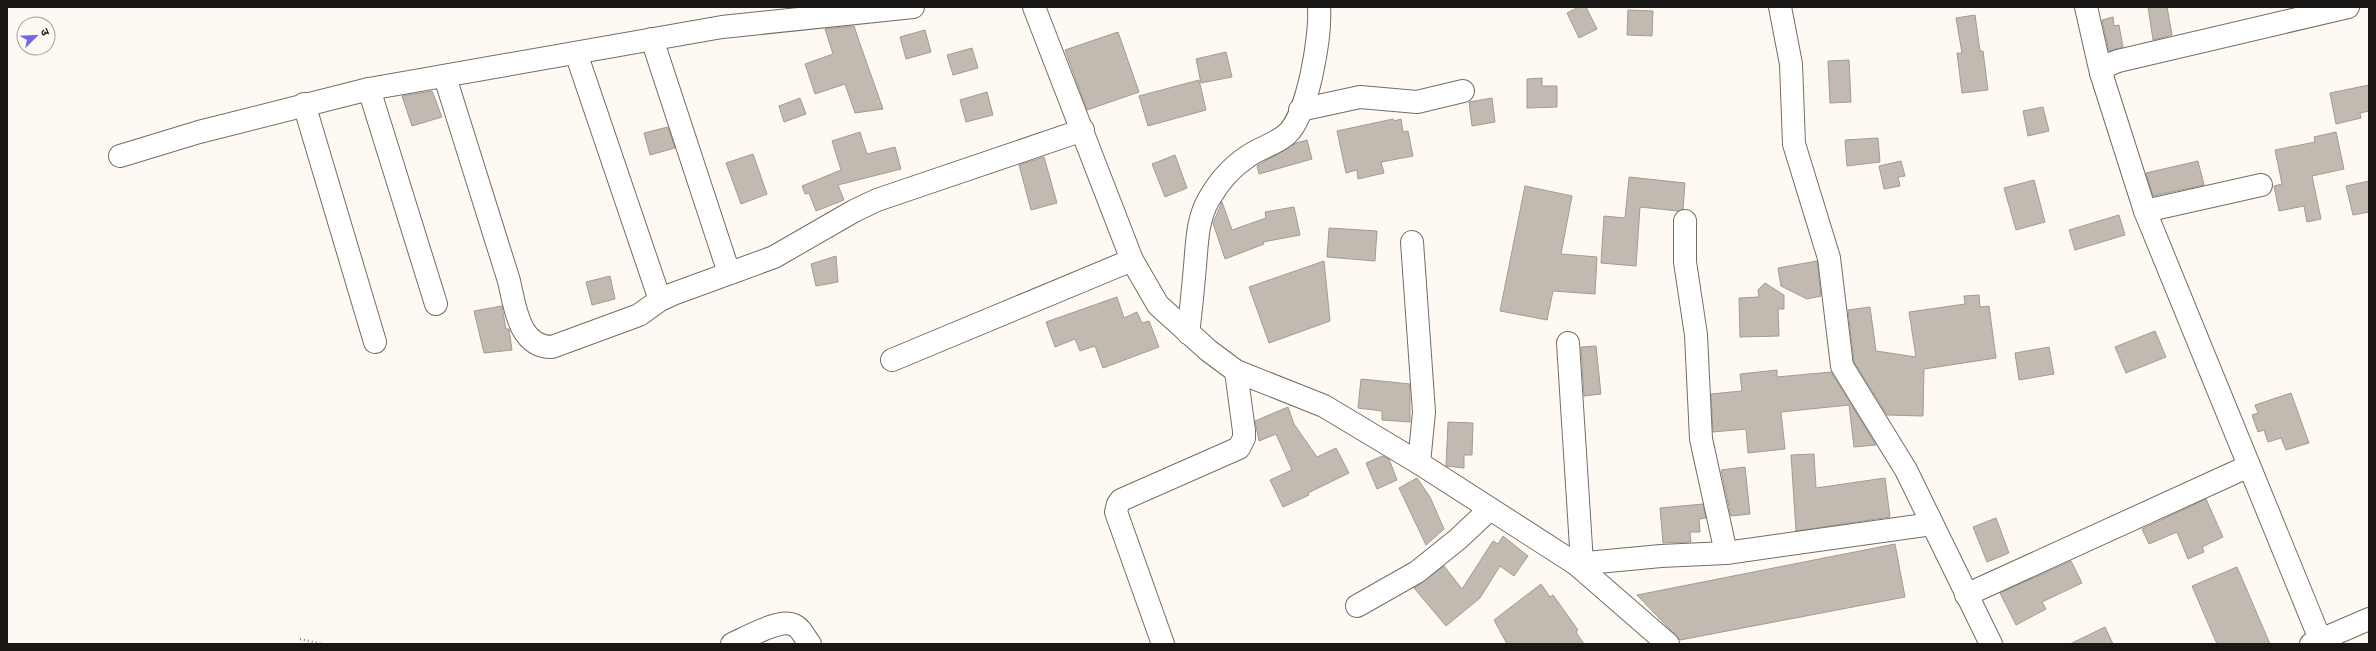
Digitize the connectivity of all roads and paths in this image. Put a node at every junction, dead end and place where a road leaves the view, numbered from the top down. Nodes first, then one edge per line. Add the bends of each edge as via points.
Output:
1 (913, 7) edge
2 (1034, 7) edge
3 (1319, 7) edge
4 (1780, 7) edge
5 (2086, 7) edge
6 (2348, 7) edge
7 (652, 39) junction
8 (576, 52) junction
9 (2102, 73) junction
10 (445, 77) junction
11 (369, 89) junction
12 (1463, 91) dead end
13 (304, 104) junction
14 (1300, 110) junction
15 (1083, 130) junction
16 (120, 156) dead end
17 (2261, 185) dead end
18 (2145, 211) junction
19 (1685, 221) dead end
20 (1412, 242) dead end
21 (1132, 260) junction
22 (729, 273) junction
23 (660, 300) junction
24 (436, 304) dead end
25 (1188, 333) junction
26 (375, 342) dead end
27 (1568, 343) dead end
28 (892, 360) dead end
29 (1236, 371) junction
30 (1419, 463) junction
31 (2249, 466) junction
32 (1490, 509) junction
33 (1932, 524) junction
34 (1726, 553) junction
35 (1579, 564) junction
36 (1966, 595) junction
37 (1357, 606) dead end
38 (2369, 619) edge
39 (300, 639) dead end
40 (2318, 643) edge
41 (322, 644) edge
42 (732, 644) edge
43 (810, 644) edge
44 (1163, 644) edge
45 (1668, 644) edge
46 (1991, 644) edge

1 - 7 street via 771,21
2 - 15 street
3 - 14 street via 1312,70
4 - 33 street via 1791,64 1794,144 1829,258 1842,366 1902,464
5 - 9 street
6 - 9 street via 2118,61 2108,65
7 - 8 street
7 - 22 street
8 - 10 street
8 - 23 street
9 - 18 street
10 - 11 street
10 - 23 street via 509,281 516,312 531,341 538,346 552,347 639,315
11 - 13 street
11 - 24 street
12 - 14 street via 1417,102 1360,97
13 - 16 street
13 - 26 street
14 - 25 street via 1293,128 1247,157 1229,172 1208,199 1198,235
15 - 21 street
15 - 22 street via 877,200 787,251
17 - 18 street
18 - 31 street
19 - 34 street via 1685,262 1696,335 1701,439
20 - 30 street via 1424,412
21 - 25 street via 1158,305
21 - 28 street
22 - 23 street
25 - 29 street
27 - 35 street
29 - 30 street via 1324,406
29 - 44 street via 1244,431 1239,448 1121,500 1116,507
30 - 32 street
31 - 36 street
31 - 40 street
32 - 35 street
32 - 37 street via 1423,567
33 - 34 street
33 - 36 street
34 - 35 street
35 - 45 street
36 - 46 street
38 - 40 street
39 - 41 path
42 - 43 street via 778,624 787,623 795,625

